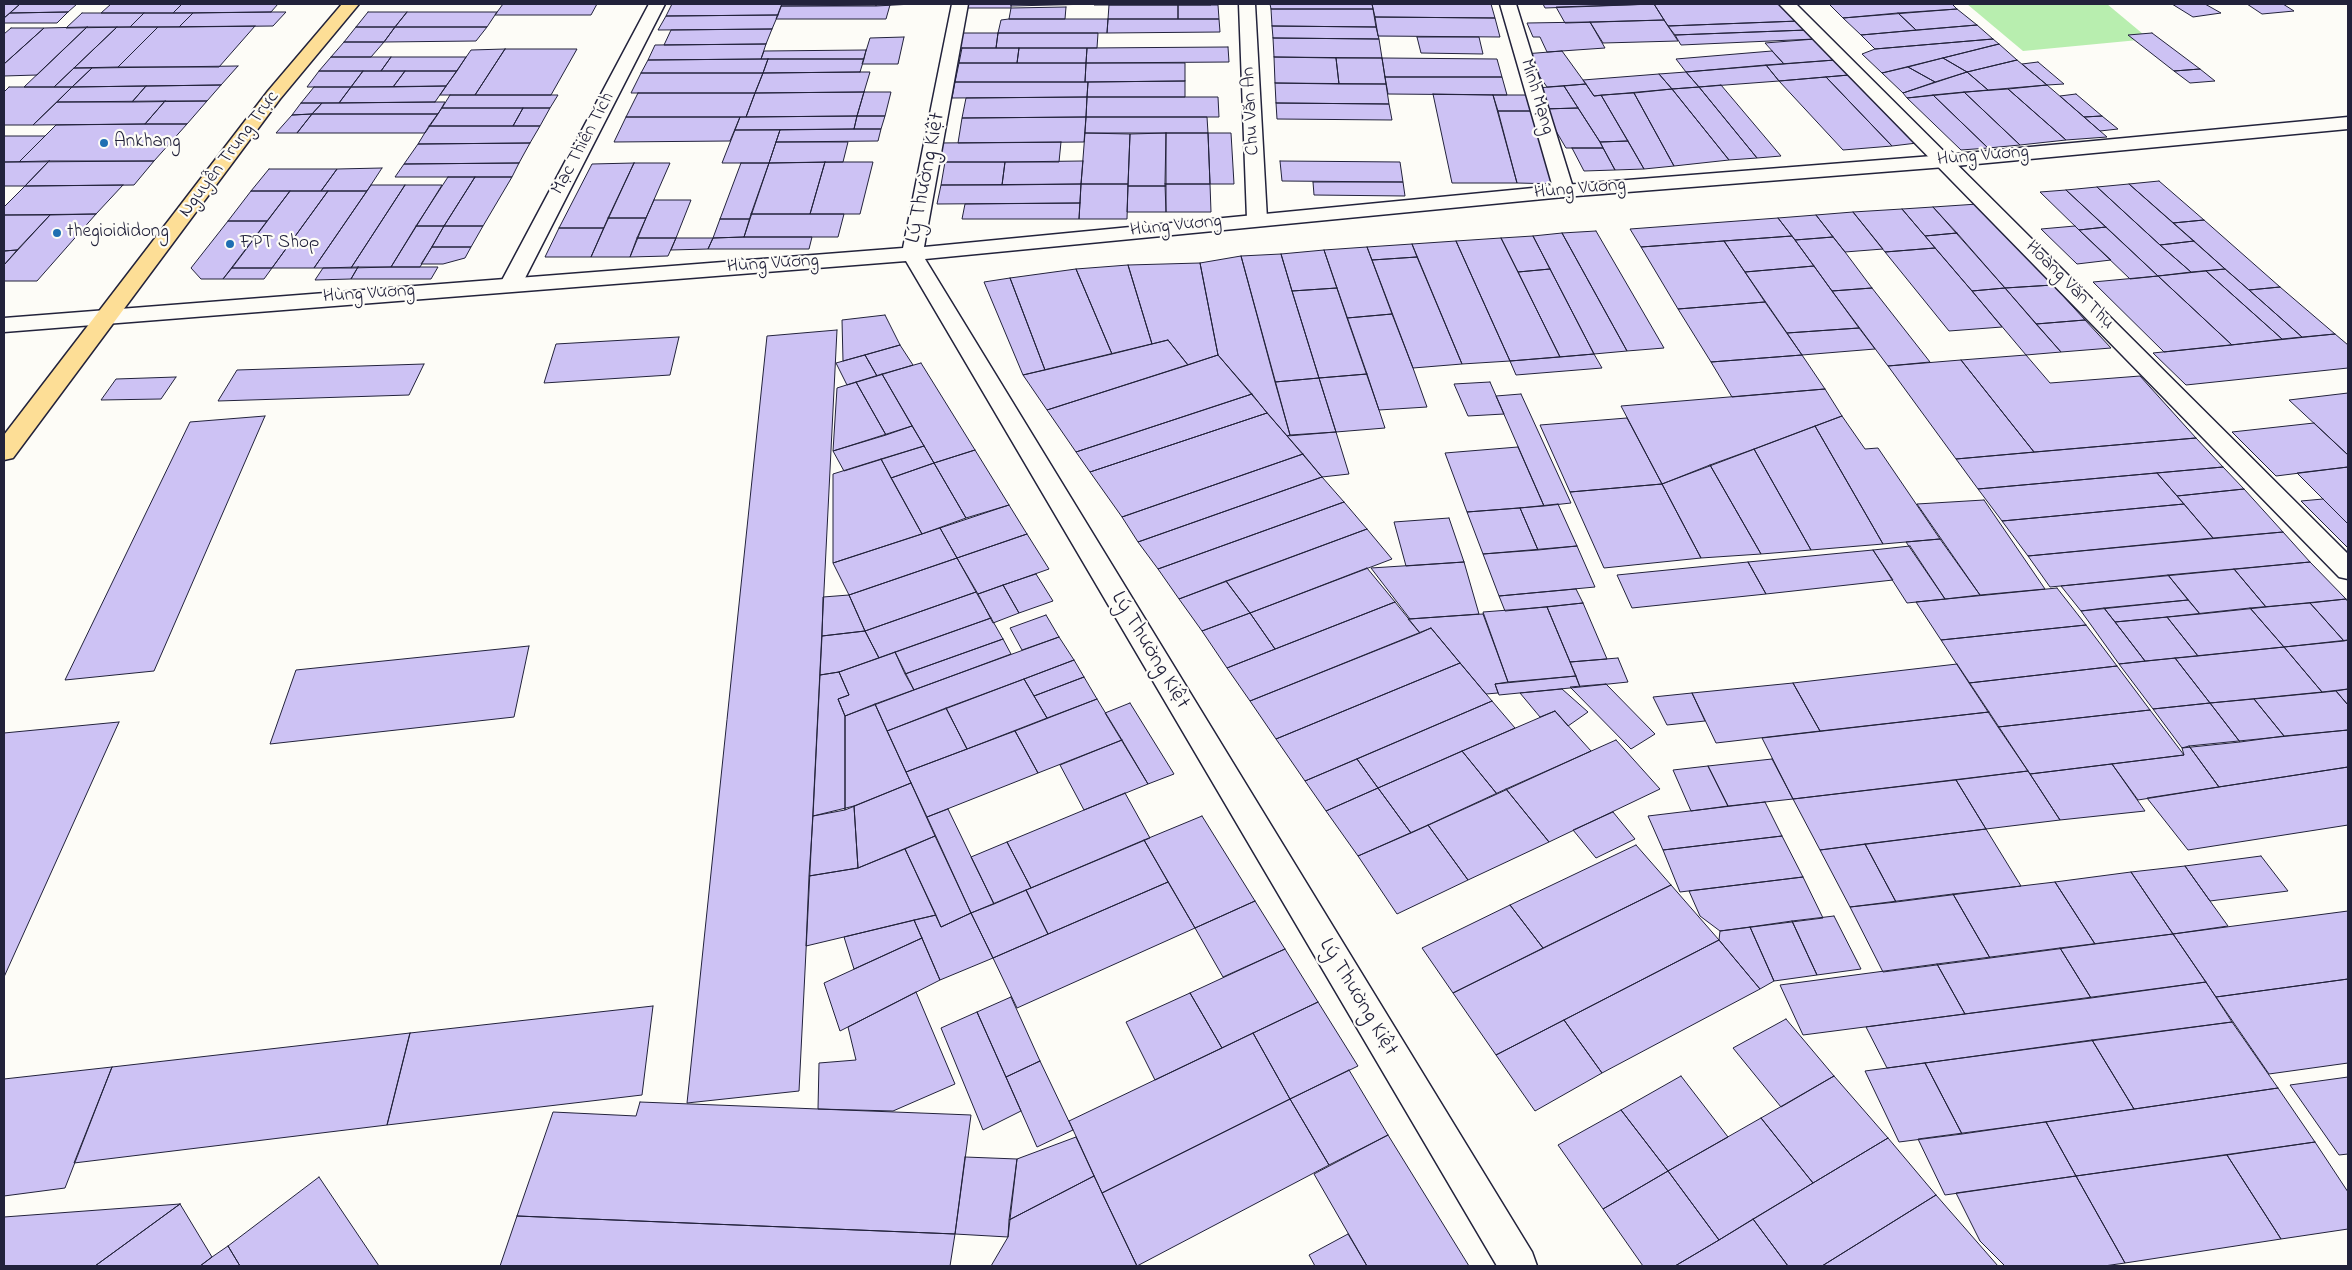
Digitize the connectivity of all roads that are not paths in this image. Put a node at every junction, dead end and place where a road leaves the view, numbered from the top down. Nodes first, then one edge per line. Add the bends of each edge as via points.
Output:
1 (351, 4) edge
2 (657, 4) edge
3 (960, 4) edge
4 (1247, 4) edge
5 (1508, 4) edge
6 (1787, 4) edge
7 (2348, 123) edge
8 (1945, 161) junction
9 (1564, 191) junction
10 (1257, 219) junction
11 (912, 254) junction
12 (511, 284) junction
13 (108, 315) junction
14 (4, 325) edge
15 (4, 452) edge
16 (2348, 570) edge
17 (1518, 1266) edge

1 - 13 main road, Nguyễn Trung Trực via 274,95
2 - 12 street, Mạc Thiên Tích
3 - 11 street, Lý Thường Kiệt
4 - 10 street, Chu Văn An
5 - 9 street, Minh Mạng
6 - 8 street, Hoàng Văn Thụ
7 - 8 street, Hùng Vương
8 - 9 street, Hùng Vương
8 - 16 street, Hoàng Văn Thụ
9 - 10 street, Hùng Vương
10 - 11 street, Hùng Vương
11 - 12 street, Hùng Vương
11 - 17 street, Lý Thường Kiệt
12 - 13 street, Hùng Vương
13 - 14 street, Hùng Vương
13 - 15 main road, Nguyễn Trung Trực

